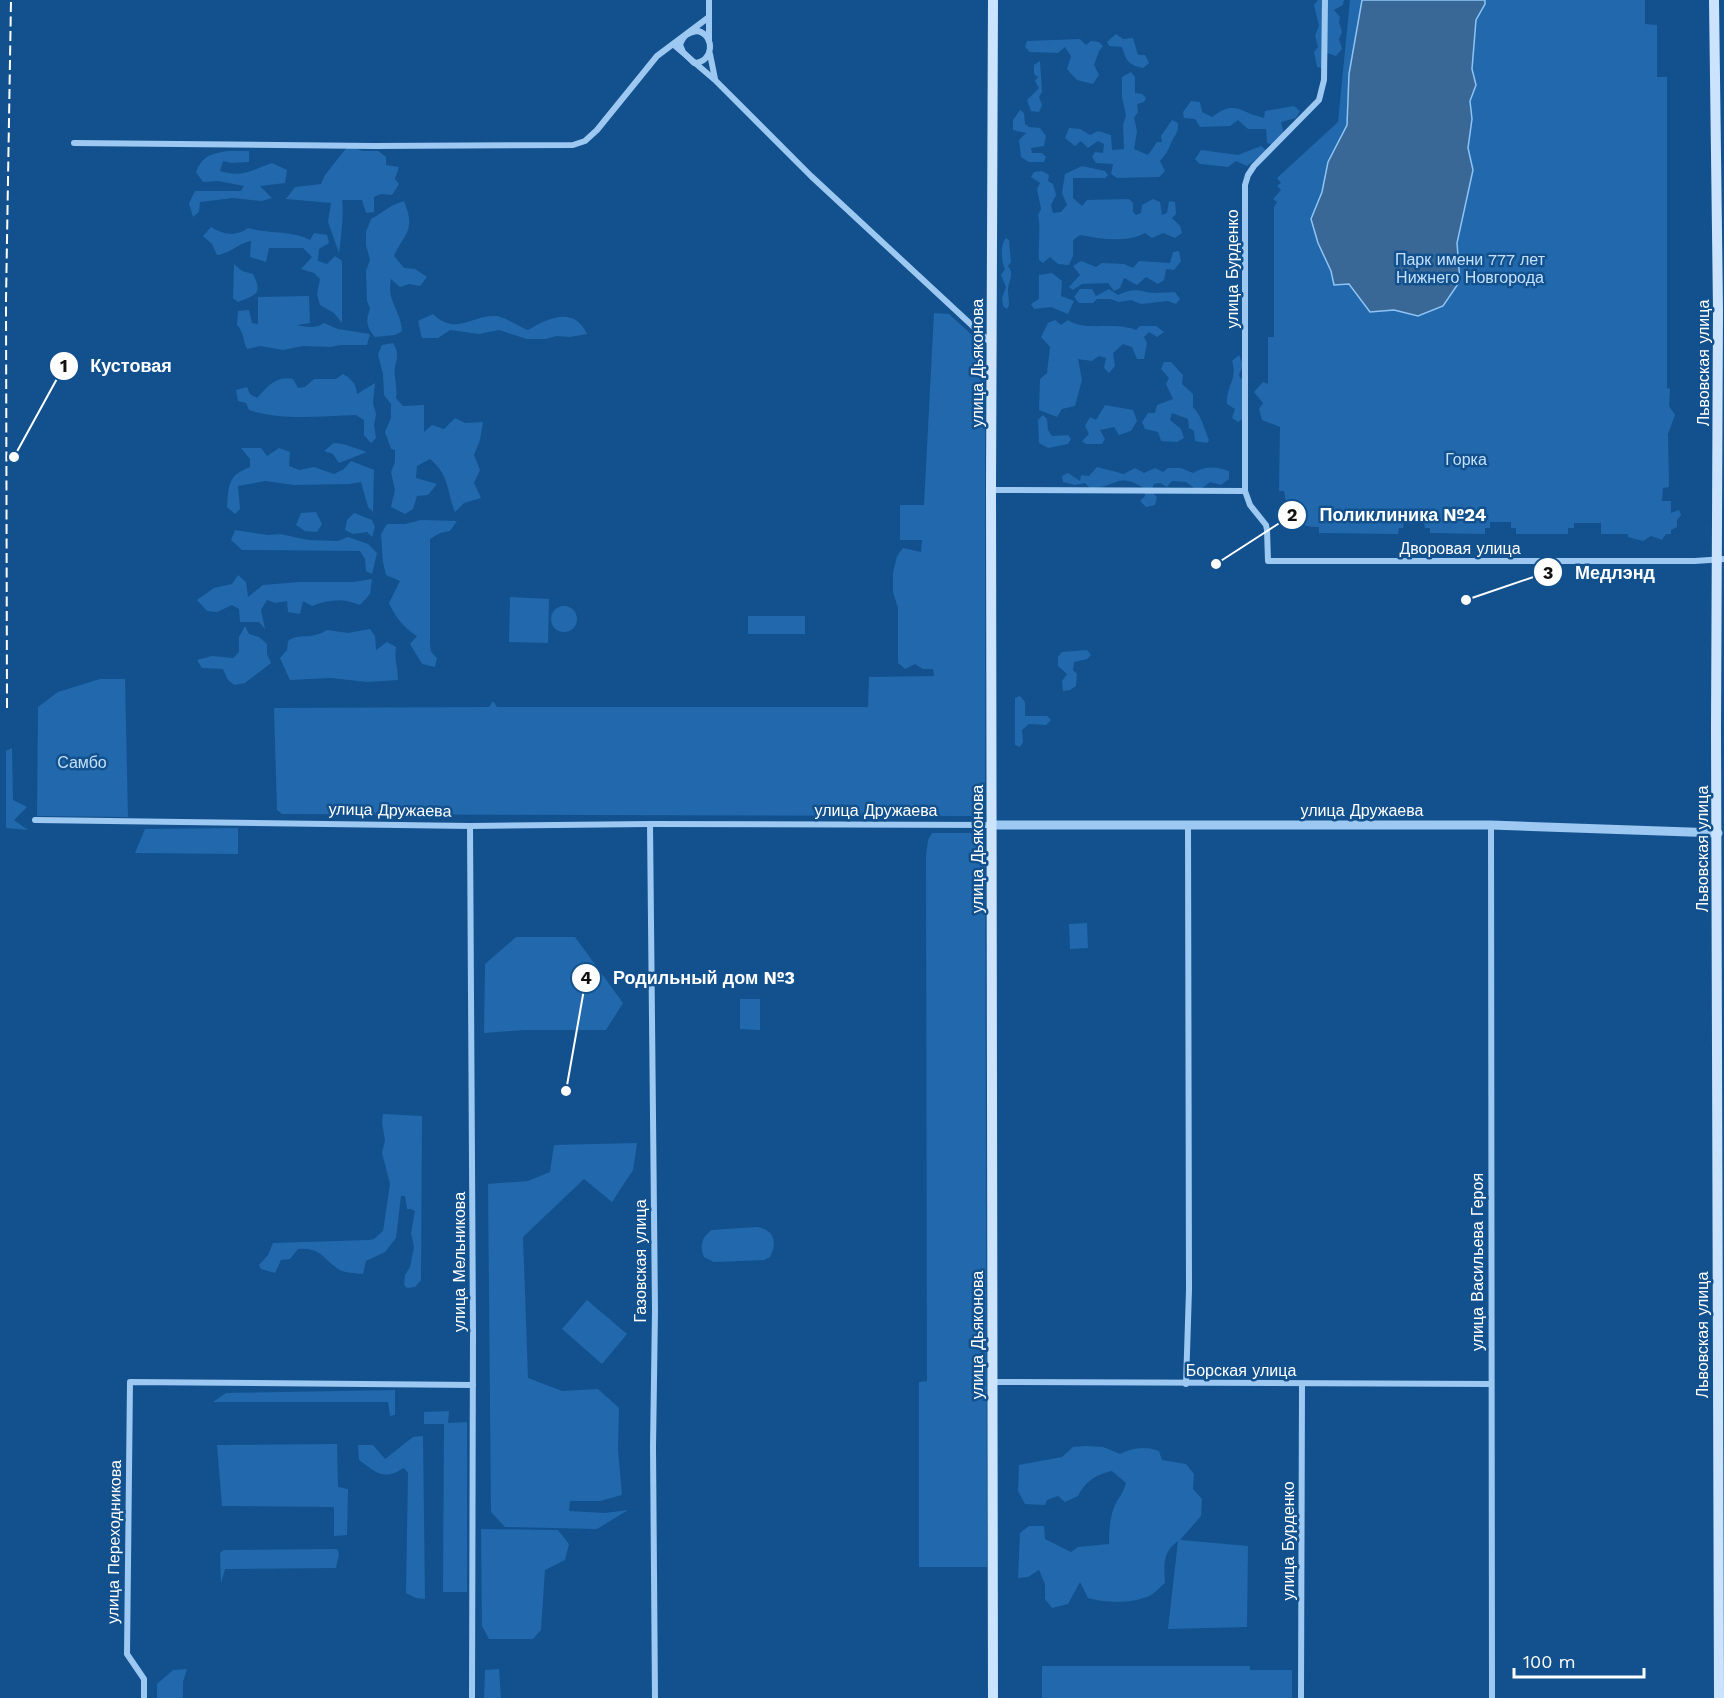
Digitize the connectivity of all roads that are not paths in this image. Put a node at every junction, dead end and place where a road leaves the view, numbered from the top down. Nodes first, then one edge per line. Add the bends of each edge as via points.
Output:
1 (709, 0) edge
2 (993, 0) edge
3 (1325, 0) edge
4 (1714, 0) edge
5 (709, 17) junction
6 (691, 32) junction
7 (682, 38) junction
8 (709, 39) junction
9 (674, 45) junction
10 (683, 52) junction
11 (710, 52) junction
12 (694, 63) junction
13 (715, 80) junction
14 (74, 143) dead end
15 (992, 343) junction
16 (991, 490) junction
17 (1245, 491) junction
18 (1721, 559) edge
19 (1268, 561) joint
20 (35, 820) dead end
21 (650, 824) junction
22 (992, 825) junction
23 (1188, 825) junction
24 (1491, 825) junction
25 (470, 826) junction
26 (1718, 833) junction
27 (1721, 968) edge
28 (992, 1382) junction
29 (1186, 1384) junction
30 (1302, 1384) junction
31 (1490, 1384) junction
32 (473, 1385) junction
33 (144, 1698) edge
34 (472, 1698) edge
35 (655, 1698) edge
36 (993, 1698) edge
37 (1301, 1698) edge
38 (1492, 1698) edge
39 (1719, 1698) edge

1 - 5 street
2 - 15 main road, улица Дьяконова
3 - 17 street, улица Бурденко via 1324,80 1319,100 1254,166 1245,183
4 - 18 main road, Львовская улица
5 - 6 street
5 - 8 street
6 - 7 street
6 - 8 street via 703,32
7 - 9 street
7 - 10 street
8 - 11 street
9 - 10 street
9 - 14 street via 641,73 597,130 573,146
10 - 12 street
11 - 12 street via 706,59
11 - 13 street
12 - 13 street
13 - 15 street via 811,176
15 - 16 main road, улица Дьяконова
16 - 17 street
16 - 22 main road, улица Дьяконова
17 - 19 street, улица Бурденко via 1268,530
18 - 19 street, Дворовая улица
18 - 26 main road, Львовская улица via 1716,727
20 - 25 street, улица Дружаева
21 - 22 street, улица Дружаева
21 - 25 street, улица Дружаева
21 - 35 street, Газовская улица
22 - 23 street, улица Дружаева
22 - 28 main road, улица Дьяконова
23 - 24 street, улица Дружаева
23 - 29 street
24 - 26 street, улица Дружаева
24 - 31 street, улица Васильева Героя
25 - 32 street, улица Мельникова
26 - 27 main road, Львовская улица
27 - 39 main road, Львовская улица
28 - 29 street, Борская улица
28 - 36 main road, улица Дьяконова
29 - 30 street, Борская улица
30 - 31 street, Борская улица
30 - 37 street, улица Бурденко
31 - 38 street, улица Васильева Героя
32 - 33 street, улица Переходникова via 130,1382 127,1653 144,1679
32 - 34 street, улица Мельникова

